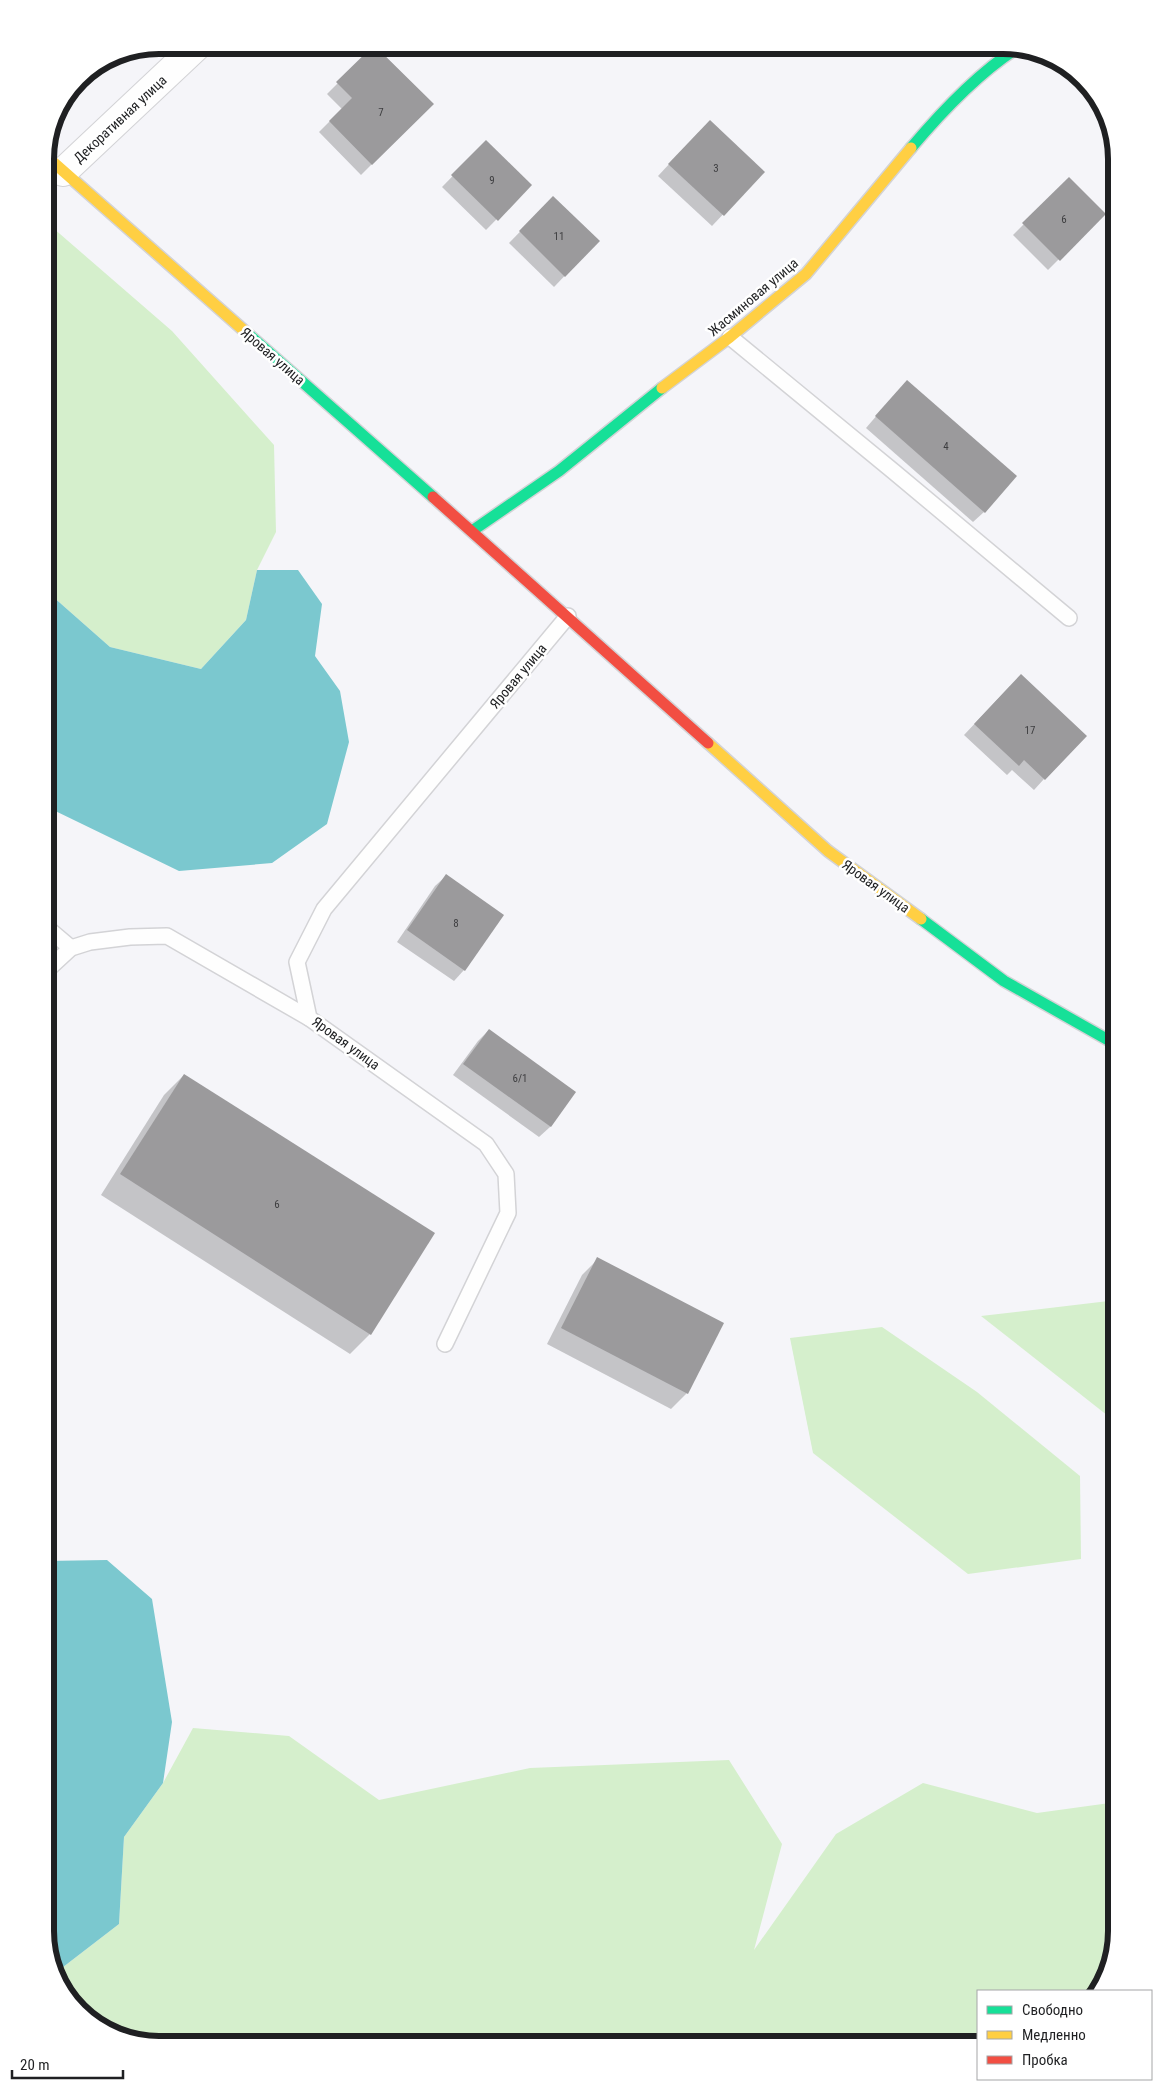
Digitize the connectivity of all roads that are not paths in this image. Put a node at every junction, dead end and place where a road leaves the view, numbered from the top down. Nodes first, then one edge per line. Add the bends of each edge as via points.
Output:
1 (187, 54) edge
2 (1008, 54) edge
3 (54, 164) edge
4 (730, 337) junction
5 (472, 531) junction
6 (568, 616) junction
7 (1069, 618) dead end
8 (54, 934) edge
9 (71, 948) junction
10 (54, 964) edge
11 (309, 1018) junction
12 (1108, 1040) edge
13 (445, 1344) dead end

1 - 3 street, Декоративная улица
2 - 4 street, Жасминовая улица via 935,119 806,274
3 - 5 street, Яровая улица
4 - 5 street, Жасминовая улица via 690,365 559,471
4 - 7 lane
5 - 6 street, Яровая улица
6 - 11 lane, Яровая улица via 324,909 297,962
6 - 12 street, Яровая улица via 828,851 1004,981
8 - 9 lane
9 - 10 lane
9 - 11 lane via 90,942 167,936
11 - 13 lane, Яровая улица via 486,1144 506,1174 508,1213

